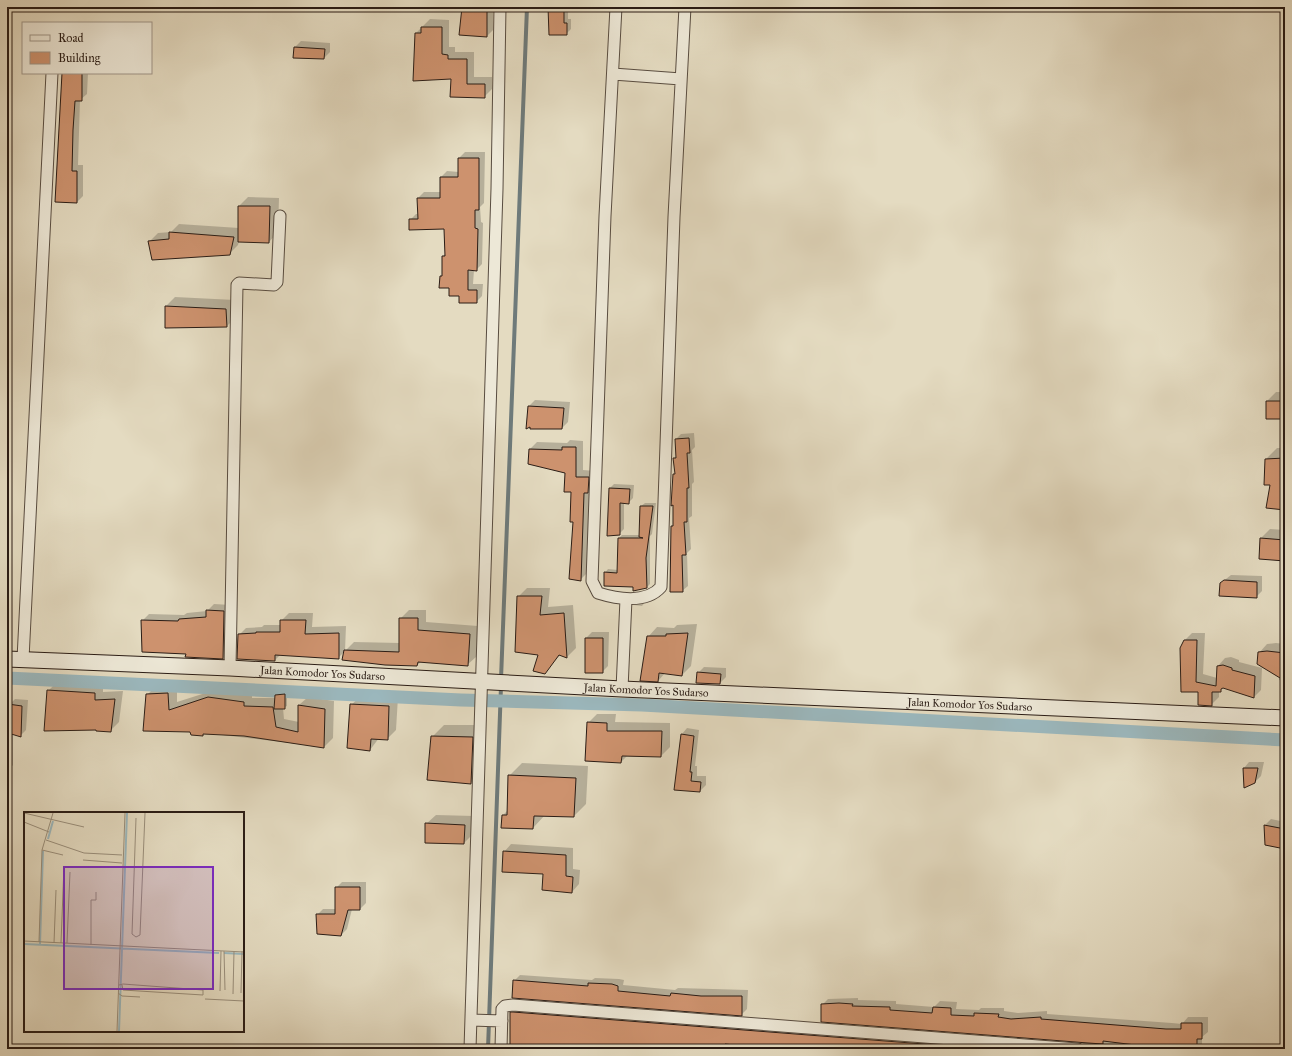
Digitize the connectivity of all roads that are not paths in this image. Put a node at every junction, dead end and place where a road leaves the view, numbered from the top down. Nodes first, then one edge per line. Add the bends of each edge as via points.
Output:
1 (500, 7) edge
2 (616, 7) edge
3 (684, 7) edge
4 (52, 74) edge
5 (613, 74) junction
6 (681, 79) junction
7 (280, 216) dead end
8 (626, 599) junction
9 (7, 659) edge
10 (23, 659) junction
11 (230, 668) junction
12 (484, 685) junction
13 (622, 689) junction
14 (1285, 718) edge
15 (474, 1020) junction
16 (499, 1021) junction
17 (470, 1049) edge
18 (501, 1049) edge
19 (1078, 1049) edge

1 - 12 street
2 - 5 street
3 - 6 street
4 - 10 street
5 - 6 street
5 - 8 street via 605,216 592,580 598,593
6 - 8 street via 661,588 653,594
7 - 11 street via 277,282 274,285 247,282 237,285
8 - 13 street
9 - 10 street, Jalan Komodor Yos Sudarso
10 - 11 street, Jalan Komodor Yos Sudarso
11 - 12 street, Jalan Komodor Yos Sudarso
12 - 13 street, Jalan Komodor Yos Sudarso via 516,683
12 - 15 street via 481,714
13 - 14 street, Jalan Komodor Yos Sudarso
15 - 16 street
15 - 17 street
16 - 18 street
16 - 19 street via 502,1009 513,1005

